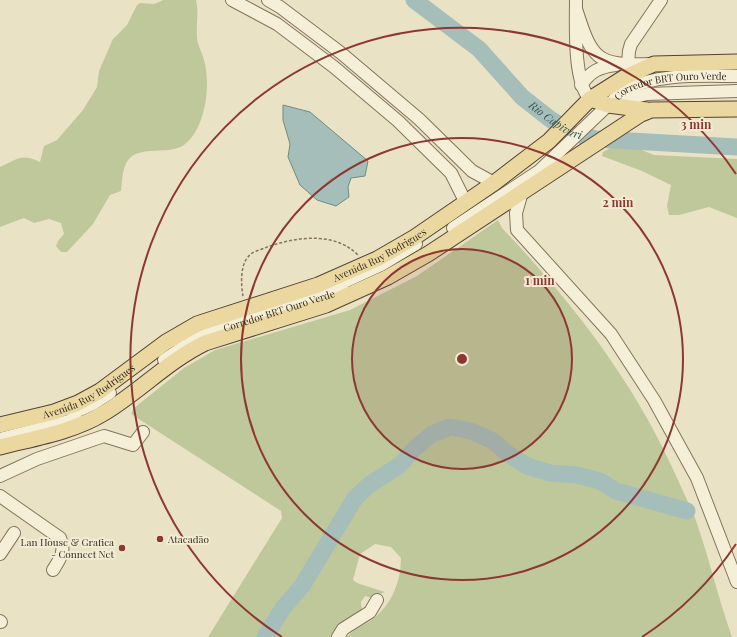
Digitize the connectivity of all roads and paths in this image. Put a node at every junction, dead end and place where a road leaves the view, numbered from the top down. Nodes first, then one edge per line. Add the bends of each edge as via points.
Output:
1 (232, 0) edge
2 (268, 0) edge
3 (661, 0) edge
4 (576, 4) edge
5 (737, 62) edge
6 (654, 64) junction
7 (622, 65) junction
8 (737, 76) edge
9 (581, 85) junction
10 (737, 92) edge
11 (585, 104) junction
12 (608, 105) junction
13 (737, 109) edge
14 (651, 110) junction
15 (566, 146) junction
16 (494, 183) junction
17 (522, 192) junction
18 (466, 203) junction
19 (366, 265) junction
20 (246, 307) junction
21 (100, 391) junction
22 (0, 420) edge
23 (0, 425) edge
24 (0, 432) edge
25 (143, 432) dead end
26 (0, 439) edge
27 (0, 448) edge
28 (0, 476) edge
29 (0, 496) edge
30 (14, 533) dead end
31 (0, 554) edge
32 (54, 570) dead end
33 (737, 582) edge
34 (377, 600) dead end
35 (338, 637) edge

1 - 18 street via 277,24 398,121 451,173
2 - 16 street via 341,53 419,119 472,171
3 - 7 street via 631,44
4 - 7 street via 584,35 593,51 604,60
4 - 9 street via 576,37
5 - 6 main road, Avenida Ruy Rodrigues
6 - 7 street
6 - 11 main road, Avenida Ruy Rodrigues via 612,84
7 - 9 street via 595,70
8 - 12 street, Corredor BRT Ouro Verde via 651,80 624,90
9 - 11 street via 585,94
10 - 12 street, Corredor BRT Ouro Verde via 647,94
11 - 12 main road
11 - 16 main road, Avenida Ruy Rodrigues via 549,141
12 - 14 main road
12 - 15 street, Corredor BRT Ouro Verde
13 - 14 main road
14 - 17 main road via 634,117
15 - 24 street, Corredor BRT Ouro Verde via 381,265 320,292 200,330 170,347 88,406 56,418
15 - 26 street, Corredor BRT Ouro Verde via 526,181 424,248 385,270 323,298 202,336 182,347 118,396 90,412 69,422
16 - 18 main road, Avenida Ruy Rodrigues
17 - 27 main road via 428,254 368,287 312,310 205,343 186,353 126,399 96,418 71,429
17 - 33 street via 516,212 517,230 611,334 654,400 697,478
18 - 19 main road, Avenida Ruy Rodrigues via 396,249
19 - 20 main road, Avenida Ruy Rodrigues via 318,285
19 - 20 path via 350,247 321,238 296,240 257,251 248,256 242,275 242,294
20 - 21 main road, Avenida Ruy Rodrigues via 208,319 187,329
21 - 22 street via 72,403
21 - 23 main road, Avenida Ruy Rodrigues via 54,412
25 - 28 street via 132,446 104,436 37,459
29 - 32 street via 60,538 64,546 63,552
30 - 31 street
34 - 35 street via 370,612 343,629

